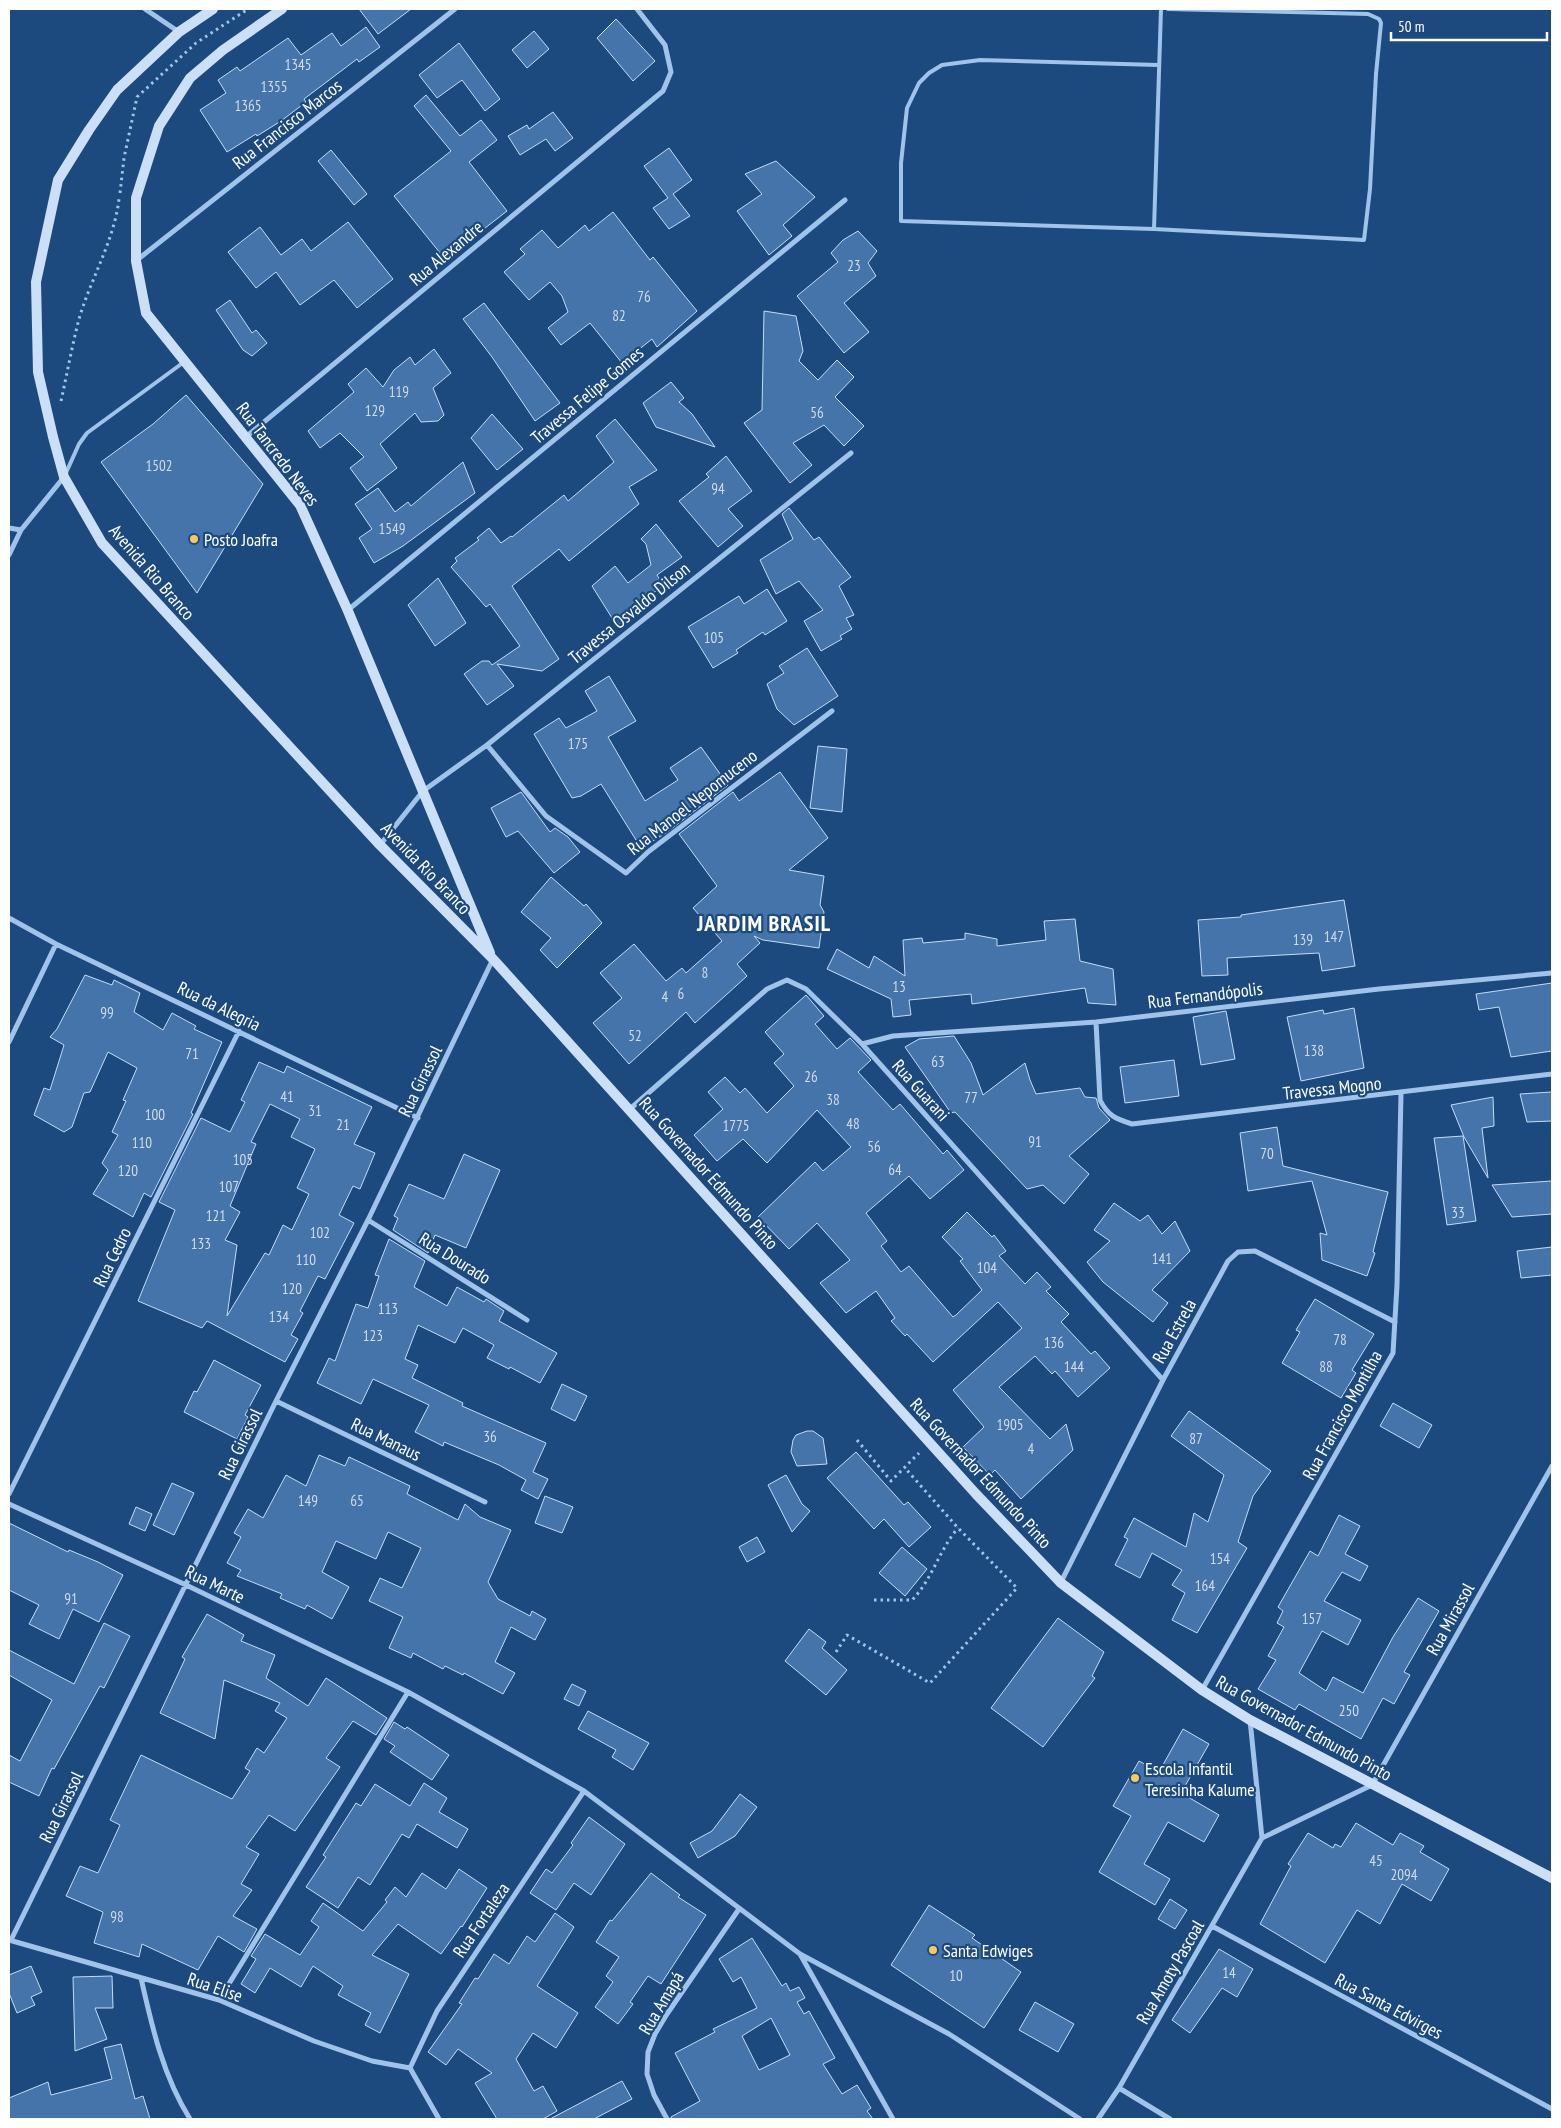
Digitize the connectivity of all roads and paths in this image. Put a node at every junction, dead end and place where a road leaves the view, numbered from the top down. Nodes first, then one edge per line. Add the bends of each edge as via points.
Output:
1 (145, 9) edge
2 (213, 9) edge
3 (282, 9) edge
4 (455, 9) edge
5 (637, 9) edge
6 (1161, 9) edge
7 (1168, 9) edge
8 (179, 32) junction
9 (1158, 65) junction
10 (845, 200) dead end
11 (1154, 229) junction
12 (136, 261) junction
13 (184, 362) junction
14 (247, 436) junction
15 (851, 452) dead end
16 (64, 477) junction
17 (9, 528) edge
18 (21, 530) junction
19 (9, 556) edge
20 (348, 611) junction
21 (832, 711) dead end
22 (487, 744) junction
23 (423, 791) junction
24 (380, 845) junction
25 (9, 918) edge
26 (56, 944) junction
27 (492, 959) junction
28 (1552, 973) edge
29 (1096, 1022) junction
30 (239, 1031) junction
31 (9, 1042) edge
32 (862, 1044) junction
33 (1552, 1074) edge
34 (1401, 1094) junction
35 (630, 1109) junction
36 (418, 1118) junction
37 (368, 1220) junction
38 (527, 1320) dead end
39 (1395, 1322) junction
40 (1164, 1380) junction
41 (276, 1402) junction
42 (857, 1440) dead end
43 (930, 1442) junction
44 (1552, 1466) edge
45 (905, 1468) junction
46 (9, 1494) edge
47 (486, 1502) dead end
48 (9, 1504) edge
49 (958, 1528) junction
50 (1061, 1583) junction
51 (186, 1585) junction
52 (874, 1600) dead end
53 (836, 1652) dead end
54 (1202, 1690) junction
55 (408, 1692) junction
56 (1250, 1720) junction
57 (1372, 1785) junction
58 (584, 1791) junction
59 (1262, 1838) junction
60 (1552, 1878) edge
61 (739, 1909) junction
62 (1212, 1926) junction
63 (10, 1940) edge
64 (800, 1954) junction
65 (141, 1978) junction
66 (219, 2000) junction
67 (410, 2068) junction
68 (1119, 2088) junction
69 (1552, 2109) edge
70 (1075, 2118) edge
71 (190, 2119) edge
72 (439, 2119) edge
73 (667, 2119) edge
74 (893, 2119) edge
75 (1098, 2119) edge
76 (1170, 2119) edge

1 - 8 street
2 - 8 street, Avenida Rio Branco
3 - 12 street, Rua Tancredo Neves via 223,50 190,78 158,126 136,198
4 - 12 street, Rua Francisco Marcos
5 - 14 street, Rua Alexandre via 665,45 671,72 663,91
6 - 9 lane
7 - 11 lane via 1368,14 1376,16 1382,23 1366,238 1363,241
8 - 16 street, Avenida Rio Branco via 117,90 58,180 36,282 38,372
9 - 11 lane
9 - 11 lane via 980,60 942,65 919,83 907,108 901,163 901,221
10 - 20 street, Travessa Felipe Gomes
12 - 13 street, Rua Tancredo Neves via 146,314
13 - 14 street, Rua Tancredo Neves
13 - 16 lane via 88,433 79,444
14 - 20 street, Rua Tancredo Neves via 300,505
15 - 22 street, Travessa Osvaldo Dilson
16 - 18 street
16 - 24 street, Avenida Rio Branco via 102,543
17 - 18 street
18 - 19 street
20 - 23 street, Rua Tancredo Neves
21 - 22 street, Rua Manoel Nepomuceno via 648,852 626,873 546,816
22 - 23 street, Travessa Osvaldo Dilson
23 - 24 street
23 - 27 street, Rua Tancredo Neves
24 - 27 street, Avenida Rio Branco
25 - 26 street, Rua da Alegria
26 - 30 street, Rua da Alegria
26 - 31 street
27 - 35 street, Rua Governador Edmundo Pinto
27 - 36 street, Rua Girassol
28 - 29 street, Rua Fernandópolis via 1379,989
29 - 32 street, Rua Fernandópolis via 893,1036
29 - 34 street, Travessa Mogno via 1100,1100 1105,1112 1114,1119 1132,1124
30 - 36 street, Rua da Alegria
30 - 46 street, Rua Cedro
32 - 35 street, Rua Guarani via 806,988 787,980 767,989
32 - 40 street, Rua Guarani
33 - 34 street, Travessa Mogno
34 - 39 street, Rua Francisco Montilha
35 - 43 street, Rua Governador Edmundo Pinto
36 - 37 street, Rua Girassol
37 - 38 street, Rua Dourado
37 - 41 street, Rua Girassol
39 - 40 street, Rua Estrela via 1255,1251 1238,1252 1228,1261
39 - 54 street, Rua Francisco Montilha via 1393,1353
40 - 50 street, Rua Estrela
41 - 47 street, Rua Manaus
41 - 51 street, Rua Girassol
42 - 45 path via 891,1481
43 - 45 path
43 - 50 street, Rua Governador Edmundo Pinto
44 - 57 street, Rua Mirassol
45 - 49 path
48 - 51 street, Rua Marte
49 - 52 path via 947,1541 924,1588 912,1600
49 - 53 path via 1017,1588 930,1683 847,1635
50 - 54 street, Rua Governador Edmundo Pinto
51 - 55 street, Rua Marte
51 - 63 street, Rua Girassol
54 - 56 street, Rua Governador Edmundo Pinto
55 - 58 street, Rua Marte
55 - 66 street
56 - 57 street, Rua Governador Edmundo Pinto
56 - 59 street
57 - 59 street
57 - 60 street, Rua Governador Edmundo Pinto
58 - 61 street, Rua Marte
58 - 67 street, Rua Fortaleza via 436,2011
59 - 62 street, Rua Amoty Pascoal
61 - 64 street, Rua Marte
61 - 73 street, Rua Amapá via 667,2014 651,2043 647,2074 654,2096
62 - 68 street, Rua Amoty Pascoal
62 - 69 street, Rua Santa Edvirges
63 - 65 street, Rua Elise
64 - 70 street, Rua Marte via 949,2034
64 - 74 street
65 - 66 street, Rua Elise
65 - 71 street via 155,2042 178,2101
66 - 67 street, Rua Elise via 314,2041 372,2061
67 - 72 street
68 - 75 street, Rua Amoty Pascoal
68 - 76 street

